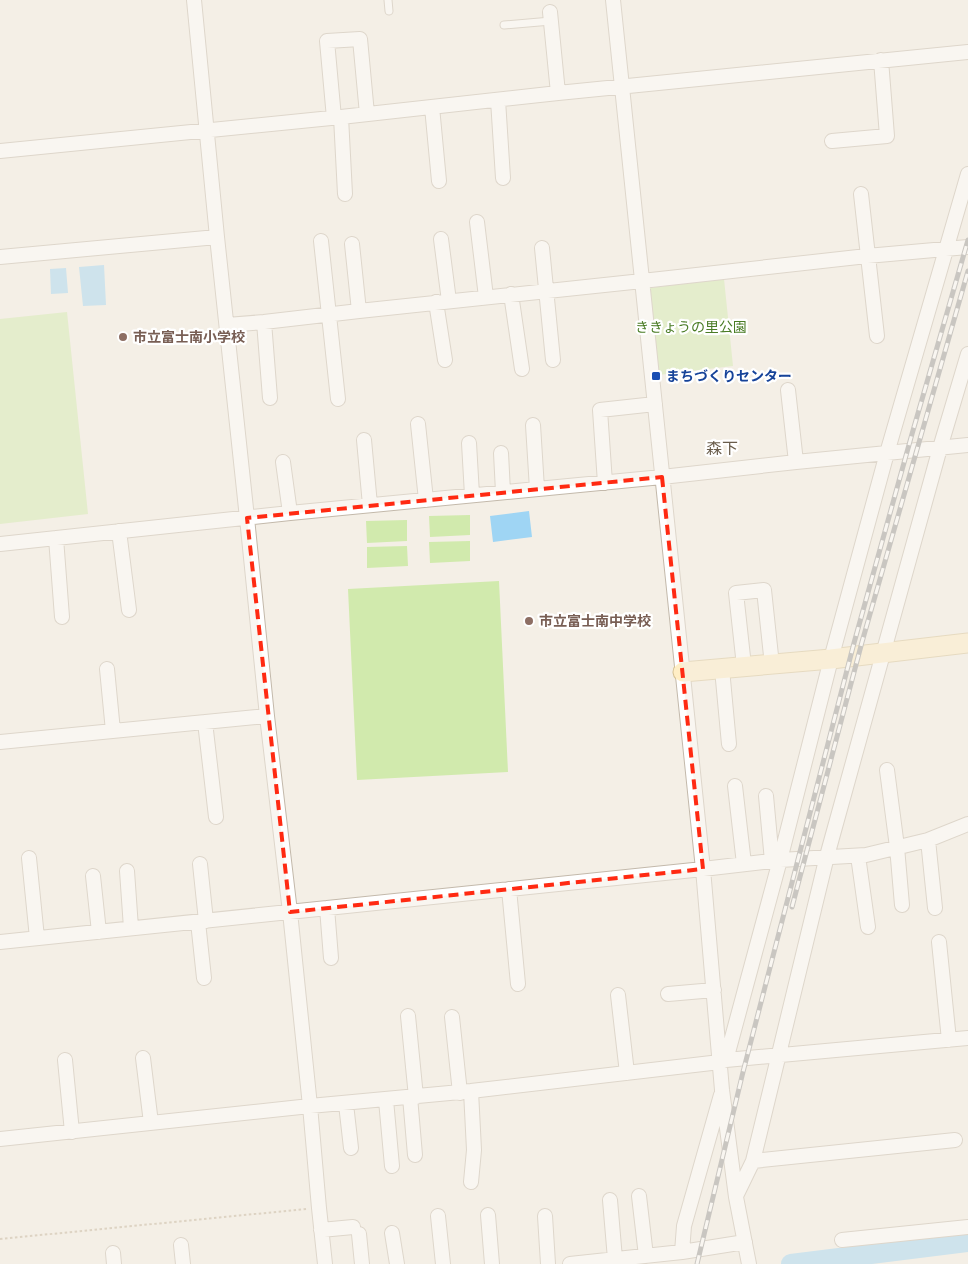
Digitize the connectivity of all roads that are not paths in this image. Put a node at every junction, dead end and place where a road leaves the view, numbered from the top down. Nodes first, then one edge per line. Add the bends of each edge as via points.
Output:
1 (194, 0) edge
2 (388, 0) edge
3 (613, 0) edge
4 (389, 11) dead end
5 (550, 16) joint
6 (504, 24) dead end
7 (968, 52) edge
8 (881, 60) junction
9 (622, 87) junction
10 (558, 93) junction
11 (498, 100) junction
12 (432, 107) junction
13 (367, 114) junction
14 (337, 117) junction
15 (206, 130) junction
16 (832, 142) dead end
17 (0, 151) edge
18 (968, 174) edge
19 (503, 178) dead end
20 (439, 181) dead end
21 (345, 194) dead end
22 (861, 194) dead end
23 (476, 222) dead end
24 (216, 236) junction
25 (441, 239) dead end
26 (321, 241) dead end
27 (352, 244) dead end
28 (968, 247) edge
29 (542, 248) dead end
30 (946, 250) junction
31 (867, 256) junction
32 (0, 257) edge
33 (642, 282) junction
34 (546, 290) junction
35 (511, 294) junction
36 (486, 297) junction
37 (443, 302) junction
38 (359, 311) junction
39 (329, 315) junction
40 (264, 322) junction
41 (227, 325) junction
42 (877, 336) dead end
43 (968, 354) edge
44 (445, 360) dead end
45 (553, 360) dead end
46 (522, 370) dead end
47 (788, 390) dead end
48 (270, 398) dead end
49 (338, 399) dead end
50 (655, 404) junction
51 (418, 424) dead end
52 (533, 425) dead end
53 (364, 440) dead end
54 (469, 443) dead end
55 (968, 445) edge
56 (940, 448) junction
57 (501, 453) dead end
58 (887, 453) junction
59 (283, 462) dead end
60 (796, 462) junction
61 (662, 477) junction
62 (605, 482) junction
63 (537, 489) junction
64 (503, 492) junction
65 (472, 496) junction
66 (426, 500) junction
67 (370, 505) junction
68 (290, 513) junction
69 (247, 518) junction
70 (119, 531) junction
71 (56, 538) junction
72 (0, 544) edge
73 (129, 610) dead end
74 (62, 617) dead end
75 (968, 643) edge
76 (883, 653) junction
77 (831, 659) junction
78 (772, 665) junction
79 (744, 666) junction
80 (107, 669) dead end
81 (722, 669) junction
82 (683, 672) junction
83 (267, 716) junction
84 (205, 722) junction
85 (113, 731) junction
86 (0, 742) edge
87 (729, 744) dead end
88 (887, 770) dead end
89 (735, 786) dead end
90 (766, 796) dead end
91 (216, 817) dead end
92 (968, 824) edge
93 (928, 840) junction
94 (897, 847) junction
95 (828, 856) junction
96 (858, 856) junction
97 (29, 858) dead end
98 (776, 860) junction
99 (200, 864) dead end
100 (744, 864) junction
101 (703, 869) junction
102 (127, 871) dead end
103 (93, 876) dead end
104 (509, 889) junction
105 (902, 905) dead end
106 (327, 908) junction
107 (934, 908) dead end
108 (290, 912) junction
109 (202, 921) junction
110 (868, 927) dead end
111 (131, 928) junction
112 (99, 932) junction
113 (37, 938) junction
114 (0, 942) edge
115 (939, 942) dead end
116 (331, 958) dead end
117 (204, 978) dead end
118 (518, 984) dead end
119 (714, 990) junction
120 (668, 994) dead end
121 (618, 995) dead end
122 (408, 1016) dead end
123 (452, 1017) dead end
124 (968, 1038) edge
125 (948, 1040) junction
126 (778, 1056) junction
127 (143, 1058) dead end
128 (65, 1060) dead end
129 (723, 1061) junction
130 (628, 1073) junction
131 (722, 1090) junction
132 (465, 1092) junction
133 (413, 1097) junction
134 (386, 1100) junction
135 (346, 1104) junction
136 (310, 1106) junction
137 (151, 1123) junction
138 (72, 1132) junction
139 (0, 1139) edge
140 (955, 1140) dead end
141 (351, 1148) dead end
142 (415, 1155) dead end
143 (753, 1161) junction
144 (392, 1166) dead end
145 (471, 1182) dead end
146 (639, 1196) dead end
147 (736, 1197) junction
148 (610, 1200) dead end
149 (488, 1215) dead end
150 (438, 1216) dead end
151 (545, 1216) dead end
152 (968, 1227) edge
153 (321, 1230) junction
154 (392, 1234) dead end
155 (842, 1240) dead end
156 (181, 1245) dead end
157 (682, 1252) junction
158 (747, 1253) edge
159 (646, 1256) junction
160 (615, 1259) junction
161 (183, 1264) edge
162 (326, 1264) edge
163 (362, 1264) edge
164 (398, 1264) edge
165 (444, 1264) edge
166 (492, 1264) edge
167 (548, 1264) edge
168 (570, 1264) edge

1 - 15 street
2 - 4 lane
3 - 9 street
5 - 6 lane
5 - 10 street
7 - 8 street
8 - 9 street
8 - 16 street via 887,136
9 - 10 street
9 - 33 street
10 - 11 street
11 - 12 street
11 - 19 street
12 - 13 street
12 - 20 street
13 - 14 street
13 - 14 street via 360,39 327,41
14 - 15 street
14 - 21 street
15 - 17 street
15 - 24 street
18 - 30 street
22 - 31 street
23 - 36 street
24 - 32 street
24 - 41 street
25 - 37 street
26 - 39 street
27 - 38 street
28 - 30 street
29 - 34 street
30 - 31 street
30 - 58 street
31 - 33 street
31 - 42 street
33 - 34 street
33 - 50 street
34 - 35 street
34 - 45 street
35 - 36 street
35 - 46 street
36 - 37 street
37 - 38 street
37 - 44 street
38 - 39 street
39 - 40 street
39 - 49 street
40 - 41 street
40 - 48 street
41 - 69 street
43 - 56 street
47 - 60 street
50 - 61 street
50 - 62 street via 600,410
51 - 66 street
52 - 63 street
53 - 67 street
54 - 65 street
55 - 56 street
56 - 58 street
56 - 76 street
57 - 64 street
58 - 60 street
58 - 77 street
59 - 68 street
60 - 61 street
61 - 62 street
61 - 82 street
62 - 63 street
63 - 64 street
64 - 65 street
65 - 66 street
66 - 67 street
67 - 68 street
68 - 69 street
69 - 70 street
69 - 83 street
70 - 71 street
70 - 73 street
71 - 72 street
71 - 74 street
75 - 76 street
76 - 77 street
76 - 95 street
77 - 78 street
77 - 98 street
78 - 79 street
78 - 79 street via 764,590 736,593
79 - 81 street
80 - 85 street
81 - 82 street
81 - 87 street
82 - 101 street
83 - 84 street
83 - 108 street
84 - 85 street
84 - 91 street
85 - 86 street
88 - 94 street
89 - 100 street
90 - 98 street
92 - 93 street
93 - 94 street
93 - 107 street
94 - 96 street
94 - 105 street
95 - 96 street
95 - 98 street
95 - 126 street
96 - 110 street
97 - 113 street
98 - 100 street
98 - 129 street
99 - 109 street
100 - 101 street
101 - 104 street
101 - 119 street
102 - 111 street
103 - 112 street
104 - 106 street
104 - 118 street
106 - 108 street
106 - 116 street
108 - 109 street
108 - 136 street
109 - 111 street
109 - 117 street
111 - 112 street
112 - 113 street
113 - 114 street
115 - 125 street
119 - 120 street
119 - 129 street
121 - 130 street
122 - 133 street
123 - 132 street
124 - 125 street
125 - 126 street
126 - 129 street
126 - 143 street
127 - 137 street
128 - 138 street
129 - 130 street
129 - 131 street
130 - 132 street
131 - 147 street
131 - 157 street via 684,1226
132 - 133 street
132 - 145 street via 474,1150
133 - 134 street
133 - 142 street
134 - 135 street
134 - 144 street
135 - 136 street
135 - 141 street
136 - 137 street
136 - 153 street
137 - 138 street
138 - 139 street
140 - 143 street
143 - 147 street
146 - 159 street
147 - 158 street
148 - 160 street
149 - 166 street
150 - 165 street
151 - 167 street
152 - 155 street
153 - 162 street
153 - 163 street via 356,1230
154 - 164 street
156 - 161 street
157 - 158 street
157 - 159 street
159 - 160 street
160 - 168 street

